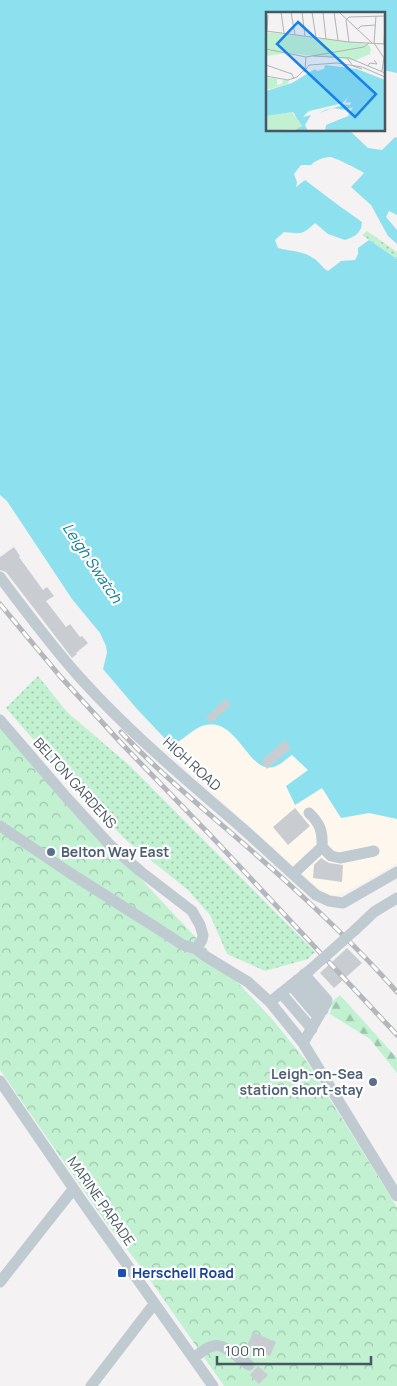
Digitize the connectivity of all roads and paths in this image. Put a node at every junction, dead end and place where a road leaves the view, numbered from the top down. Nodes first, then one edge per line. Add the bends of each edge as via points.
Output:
1 (0, 577) edge
2 (0, 720) edge
3 (309, 812) dead end
4 (0, 826) edge
5 (322, 848) junction
6 (374, 851) dead end
7 (397, 872) edge
8 (293, 874) junction
9 (397, 898) edge
10 (196, 949) junction
11 (300, 977) junction
12 (281, 993) junction
13 (270, 1002) junction
14 (320, 1013) junction
15 (312, 1029) junction
16 (303, 1043) junction
17 (0, 1081) edge
18 (74, 1190) junction
19 (397, 1196) edge
20 (0, 1282) edge
21 (154, 1304) junction
22 (194, 1358) junction
23 (249, 1365) dead end
24 (91, 1386) edge
25 (214, 1386) edge

1 - 8 street, HIGH ROAD via 50,645 84,683 178,773
2 - 10 street, BELTON GARDENS via 110,845 192,911 203,935
3 - 5 street via 318,821
4 - 10 street via 183,945
5 - 6 street via 331,856 340,858
5 - 8 street
7 - 8 street, HIGH ROAD via 343,903 316,895
9 - 11 street, bridge via 374,912
10 - 13 street via 248,982
11 - 12 street
11 - 14 street
11 - 14 street via 327,1000
12 - 13 street
12 - 15 street
13 - 16 street
14 - 15 street
15 - 16 street
16 - 19 street
17 - 18 street, MARINE PARADE
18 - 20 street
18 - 21 street, MARINE PARADE
21 - 22 street, MARINE PARADE
21 - 24 street
22 - 23 street via 211,1346 221,1346
22 - 25 street, MARINE PARADE

